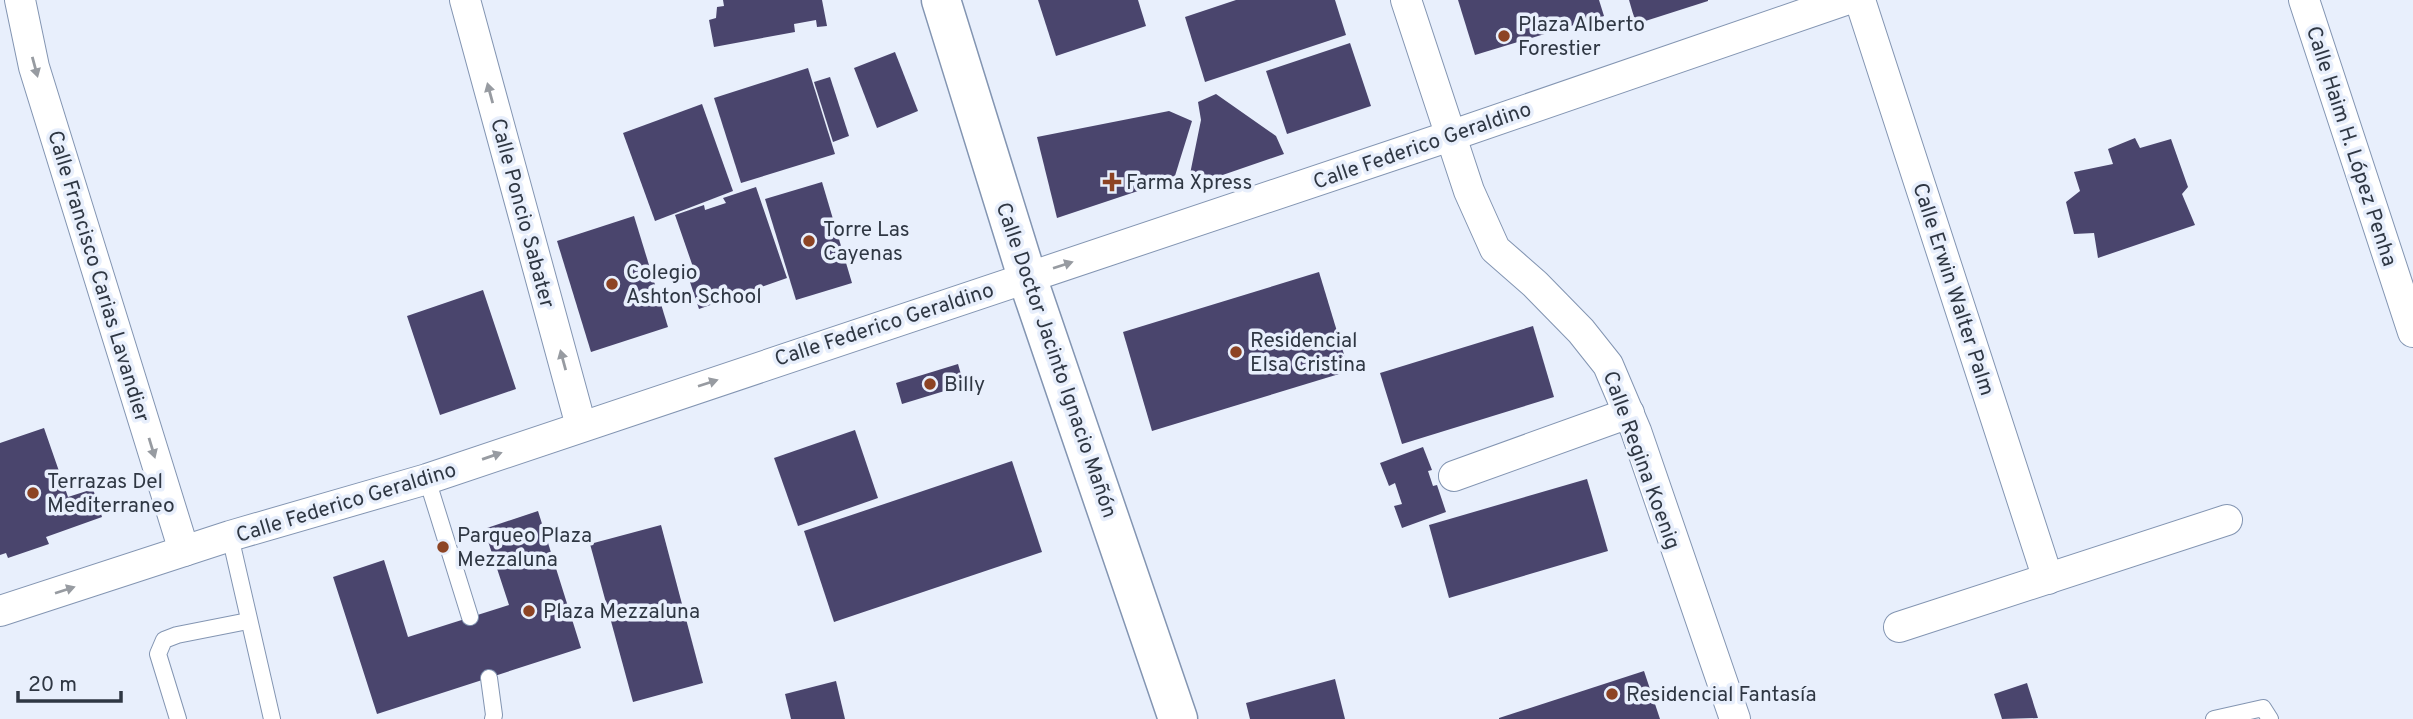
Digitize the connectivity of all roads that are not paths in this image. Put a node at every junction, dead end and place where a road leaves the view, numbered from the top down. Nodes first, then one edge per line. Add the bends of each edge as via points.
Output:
1 (20, 0) edge
2 (465, 0) edge
3 (941, 0) edge
4 (1406, 0) edge
5 (1844, 0) edge
6 (1860, 0) edge
7 (2304, 0) edge
8 (1450, 136) junction
9 (1027, 277) junction
10 (2413, 332) edge
11 (1629, 413) junction
12 (580, 426) junction
13 (1454, 475) dead end
14 (427, 479) junction
15 (2227, 520) dead end
16 (230, 536) junction
17 (184, 551) junction
18 (2048, 579) junction
19 (0, 611) edge
20 (470, 617) dead end
21 (248, 621) junction
22 (1899, 627) dead end
23 (489, 678) dead end
24 (178, 719) edge
25 (272, 719) edge
26 (493, 719) edge
27 (1178, 719) edge
28 (1735, 719) edge
29 (2214, 719) edge
30 (2270, 719) edge

1 -> 17 street, Calle Francisco Carias Lavandier via 34,67
12 -> 2 street, Calle Poncio Sabater
3 - 9 street, Calle Doctor Jacinto Ignacio Mañón
4 - 8 street, Calle Regina Koenig
5 - 8 street, Calle Federico Geraldino
6 - 18 street, Calle Erwin Walter Palm
7 - 10 street, Calle Haim H. López Penha
9 -> 8 street, Calle Federico Geraldino
8 - 11 street, Calle Regina Koenig via 1495,249 1588,340 1608,365
12 -> 9 street, Calle Federico Geraldino
9 - 27 street, Calle Doctor Jacinto Ignacio Mañón
11 - 13 street
11 - 28 street, Calle Regina Koenig
14 -> 12 street, Calle Federico Geraldino
14 - 16 street, Calle Federico Geraldino
14 - 20 lane
15 - 18 street
16 - 17 street, Calle Federico Geraldino
16 - 21 lane
19 -> 17 street, Calle Federico Geraldino
18 - 22 street
21 - 24 lane via 164,640 159,654
21 - 25 lane
23 - 26 lane
29 - 30 lane via 2263,708

